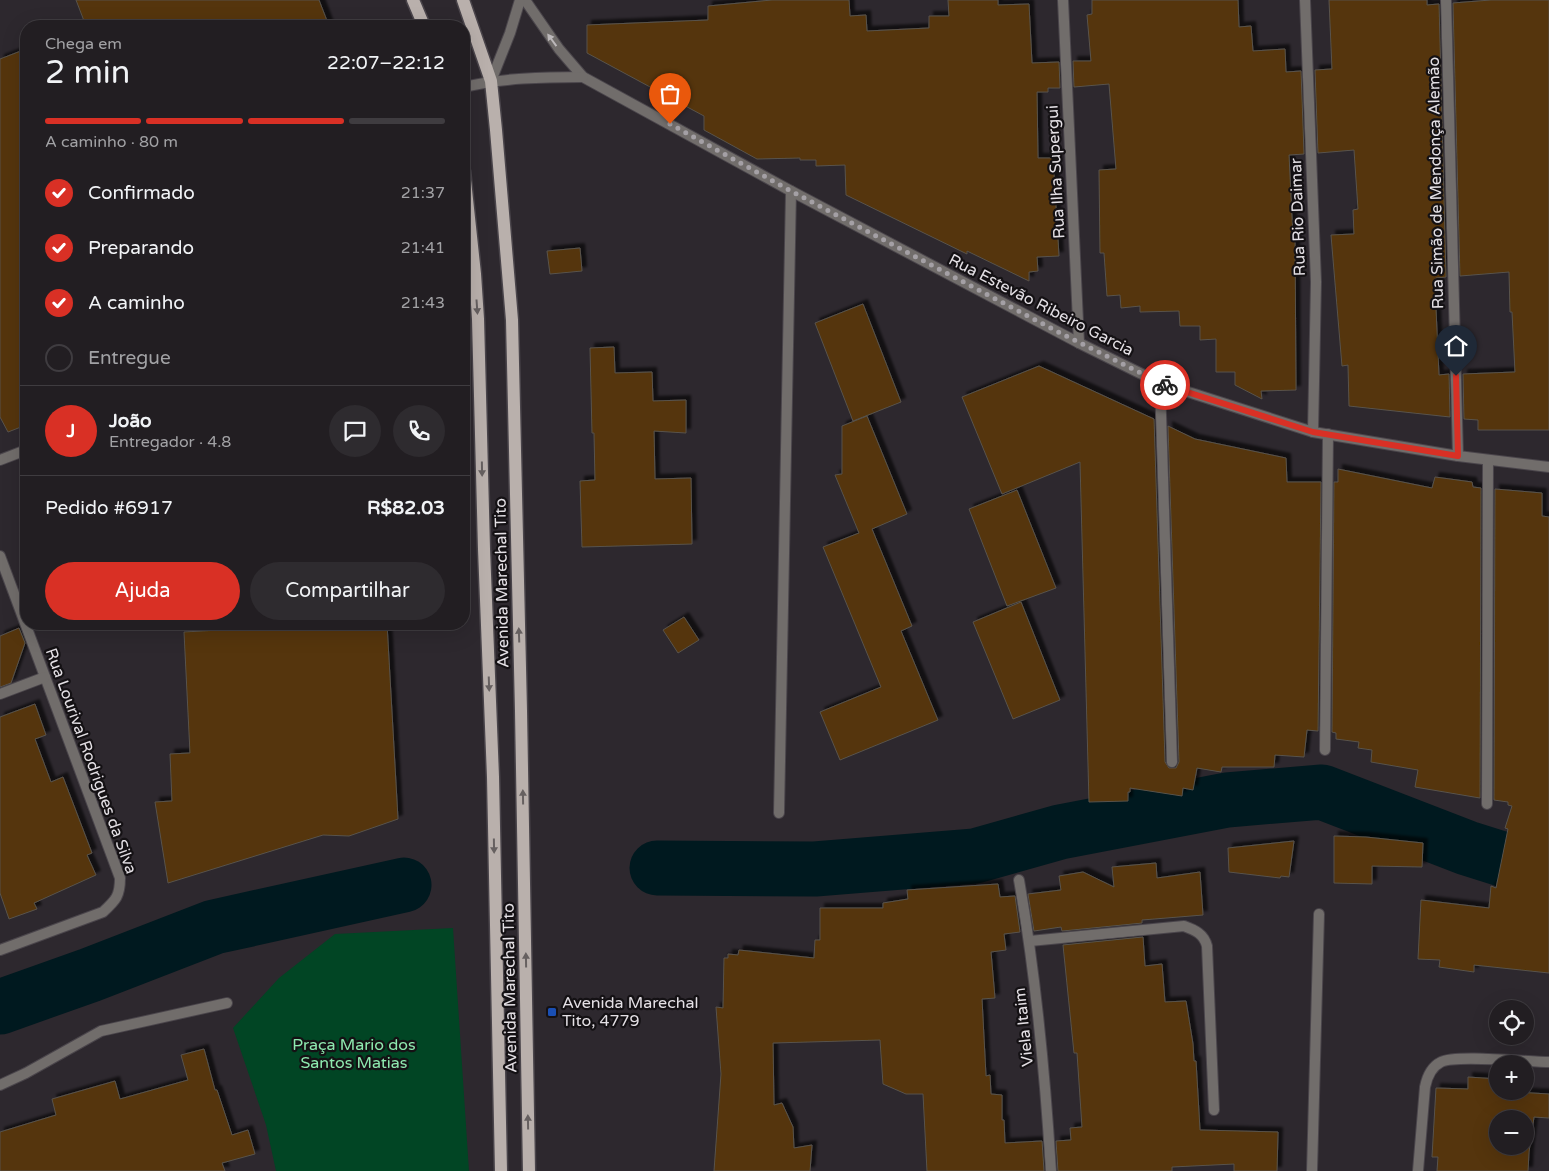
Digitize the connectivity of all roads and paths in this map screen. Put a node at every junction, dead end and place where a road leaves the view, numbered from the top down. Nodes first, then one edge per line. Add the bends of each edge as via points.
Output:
1 (413, 0) edge
2 (463, 0) edge
3 (520, 0) edge
4 (525, 0) edge
5 (1063, 0) edge
6 (1305, 0) edge
7 (1446, 0) edge
8 (421, 20) edge
9 (470, 20) edge
10 (470, 21) edge
11 (583, 77) junction
12 (490, 81) junction
13 (470, 86) edge
14 (791, 191) junction
15 (470, 282) edge
16 (1078, 342) junction
17 (1160, 384) junction
18 (1313, 432) junction
19 (1328, 434) junction
20 (20, 452) edge
21 (1458, 456) junction
22 (0, 460) edge
23 (1488, 460) junction
24 (1549, 467) edge
25 (0, 556) edge
26 (20, 610) edge
27 (28, 630) edge
28 (45, 677) junction
29 (0, 694) edge
30 (1324, 750) dead end
31 (1172, 762) dead end
32 (1488, 804) dead end
33 (779, 813) dead end
34 (1019, 880) dead end
35 (1319, 914) dead end
36 (1030, 941) junction
37 (0, 950) edge
38 (227, 1003) dead end
39 (1549, 1062) edge
40 (0, 1085) edge
41 (1214, 1110) dead end
42 (501, 1171) edge
43 (529, 1171) edge
44 (1051, 1171) edge
45 (1312, 1171) edge
46 (1418, 1171) edge

1 - 8 main road
2 - 9 main road, Avenida Marechal Tito
3 - 12 street
11 -> 4 street, Rua Estevão Ribeiro Garcia via 558,49
5 - 16 street, Rua Ilha Supergui
6 - 18 street, Rua Rio Daimar via 1316,282
7 - 21 street, Rua Simão de Mendonça Alemão
10 - 12 main road, Avenida Marechal Tito
11 - 12 street, Rua Estevão Ribeiro Garcia
11 - 14 street, Rua Estevão Ribeiro Garcia
12 - 13 street, Rua Estevão Ribeiro Garcia
43 -> 12 main road, Avenida Marechal Tito via 512,320
14 - 16 street, Rua Estevão Ribeiro Garcia
14 - 33 street
15 -> 42 main road, Avenida Marechal Tito via 478,328 493,778
16 - 17 street, Rua Estevão Ribeiro Garcia
17 - 18 street, Rua Estevão Ribeiro Garcia
17 - 31 street
18 - 19 street, Rua Estevão Ribeiro Garcia
19 - 21 street, Rua Estevão Ribeiro Garcia
19 - 30 street
20 - 22 street
21 - 23 street, Rua Estevão Ribeiro Garcia
23 - 24 street, Rua Estevão Ribeiro Garcia
23 - 32 street
25 - 26 street, Rua Lourival Rodrigues da Silva
27 - 28 street, Rua Lourival Rodrigues da Silva
28 - 29 street
28 - 37 street, Rua Lourival Rodrigues da Silva via 120,878 120,892 103,912
34 - 36 street, Viela Itaim
35 - 45 street
36 - 41 street via 1184,926 1206,939
36 - 44 street, Viela Itaim
38 - 40 street via 100,1031
39 - 46 street via 1478,1059 1442,1061 1437,1065 1427,1076 1425,1087

